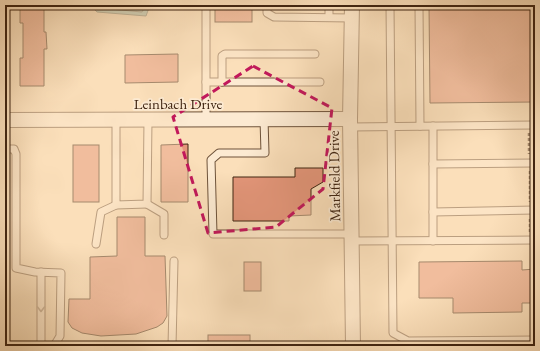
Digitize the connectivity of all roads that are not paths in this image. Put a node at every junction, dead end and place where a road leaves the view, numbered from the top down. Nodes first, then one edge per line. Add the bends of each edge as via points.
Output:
1 (206, 5) edge
2 (267, 5) edge
3 (329, 5) edge
4 (390, 5) edge
5 (419, 5) edge
6 (352, 11) edge
7 (329, 17) junction
8 (315, 54) dead end
9 (206, 82) junction
10 (222, 82) junction
11 (320, 82) dead end
12 (5, 120) edge
13 (116, 120) junction
14 (148, 120) junction
15 (206, 120) junction
16 (264, 120) junction
17 (351, 123) junction
18 (532, 125) edge
19 (391, 126) junction
20 (420, 126) junction
21 (433, 126) junction
22 (5, 149) edge
23 (532, 163) edge
24 (433, 164) junction
25 (148, 204) junction
26 (116, 205) junction
27 (532, 210) edge
28 (433, 212) junction
29 (164, 235) dead end
30 (352, 238) junction
31 (533, 240) edge
32 (392, 241) junction
33 (433, 241) junction
34 (96, 244) dead end
35 (174, 262) dead end
36 (41, 272) junction
37 (535, 340) edge
38 (5, 345) edge
39 (41, 346) edge
40 (54, 346) edge
41 (93, 346) edge
42 (172, 346) edge
43 (353, 346) edge

1 - 9 lane
2 - 7 lane via 267,13 274,16
3 - 7 lane
4 - 19 lane
5 - 20 lane
6 - 7 lane
6 - 17 street, Markfield Drive
8 - 10 lane via 225,54 222,56
9 - 10 lane
9 - 15 lane
10 - 11 lane
12 - 13 street, Leinbach Drive
13 - 14 street, Leinbach Drive
13 - 26 lane
14 - 15 street, Leinbach Drive
14 - 25 lane
15 - 16 street, Leinbach Drive
16 - 17 street, Leinbach Drive
16 - 30 lane via 265,153 219,153 211,160 213,234
17 - 19 lane
17 - 30 street, Markfield Drive
18 - 21 lane
19 - 20 lane
19 - 32 lane
20 - 21 lane
21 - 24 lane
22 - 36 lane via 14,149 16,154 16,268
23 - 24 lane
24 - 28 lane
25 - 26 lane
25 - 29 lane via 164,214
26 - 34 lane via 101,212
27 - 28 lane
28 - 33 lane
30 - 32 lane
30 - 43 street, Markfield Drive
31 - 33 lane
32 - 33 lane
32 - 37 lane via 393,333 408,340
35 - 42 lane
36 -> 39 lane
36 - 40 lane via 61,273 60,336
38 - 39 lane
39 - 40 lane
40 - 41 lane

